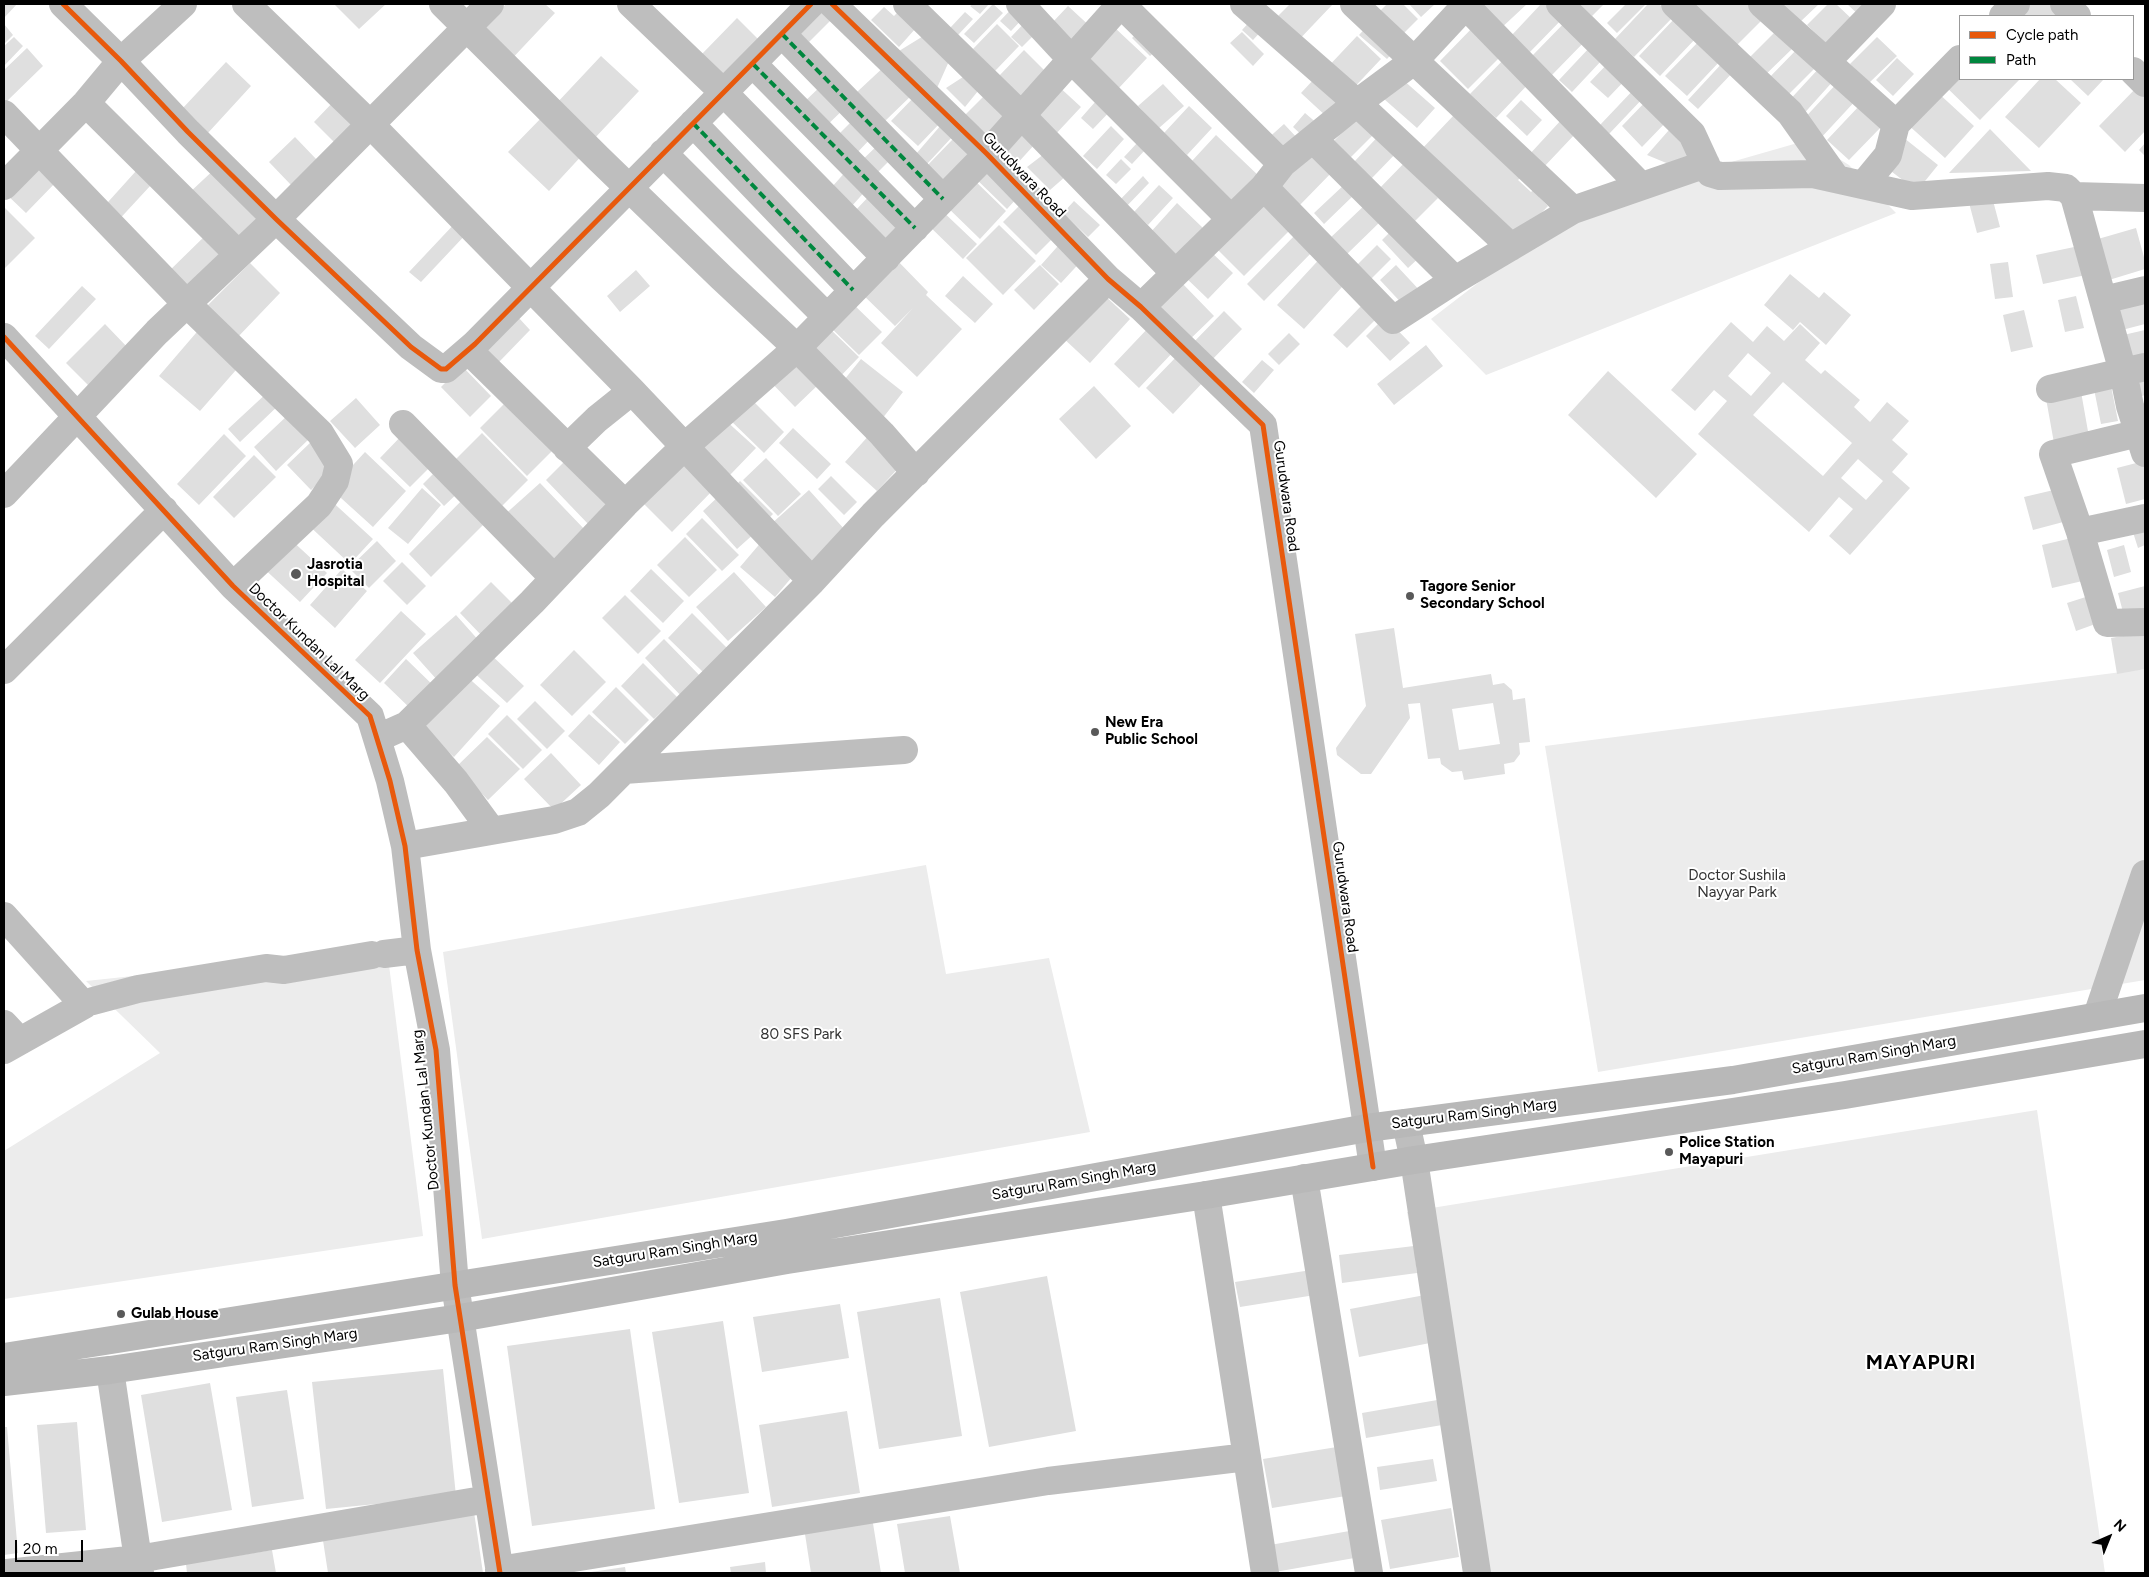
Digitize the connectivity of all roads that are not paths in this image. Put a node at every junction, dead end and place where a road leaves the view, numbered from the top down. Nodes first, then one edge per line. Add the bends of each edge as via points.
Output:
1 (63, 4) edge
2 (183, 4) edge
3 (246, 4) edge
4 (443, 4) edge
5 (490, 4) edge
6 (631, 4) edge
7 (811, 4) edge
8 (832, 4) edge
9 (906, 4) edge
10 (1020, 4) edge
11 (1121, 4) edge
12 (1244, 4) edge
13 (1354, 4) edge
14 (1466, 4) edge
15 (1560, 4) edge
16 (1675, 4) edge
17 (1762, 4) edge
18 (1882, 4) edge
19 (2016, 4) edge
20 (2064, 4) edge
21 (2004, 15) edge
22 (2076, 15) edge
23 (466, 27) junction
24 (782, 34) junction
25 (1072, 60) junction
26 (1415, 60) junction
27 (1959, 60) edge
28 (121, 61) junction
29 (1827, 61) junction
30 (753, 64) junction
31 (2134, 72) edge
32 (2145, 83) edge
33 (724, 93) junction
34 (86, 103) junction
35 (1357, 103) junction
36 (4, 114) edge
37 (1022, 116) junction
38 (693, 123) junction
39 (370, 124) junction
40 (1896, 124) junction
41 (1313, 139) junction
42 (38, 151) junction
43 (663, 153) junction
44 (988, 154) junction
45 (1282, 164) junction
46 (1706, 164) junction
47 (1836, 178) junction
48 (1864, 184) junction
49 (4, 186) edge
50 (1641, 186) junction
51 (628, 187) junction
52 (1264, 187) junction
53 (2074, 196) junction
54 (2145, 198) edge
55 (943, 199) junction
56 (1573, 210) junction
57 (1230, 218) junction
58 (276, 219) junction
59 (915, 228) junction
60 (1511, 247) junction
61 (238, 254) junction
62 (886, 258) junction
63 (1175, 273) junction
64 (1108, 279) junction
65 (1455, 280) junction
66 (530, 288) junction
67 (853, 290) junction
68 (2145, 290) edge
69 (2103, 300) junction
70 (187, 304) junction
71 (1141, 307) junction
72 (828, 317) junction
73 (4, 337) edge
74 (797, 348) junction
75 (468, 350) junction
76 (2134, 369) edge
77 (2050, 389) dead end
78 (632, 391) junction
79 (78, 416) junction
80 (403, 424) dead end
81 (2142, 443) edge
82 (684, 447) junction
83 (568, 448) junction
84 (916, 473) junction
85 (4, 494) edge
86 (625, 504) junction
87 (164, 510) junction
88 (2145, 518) edge
89 (2080, 532) junction
90 (554, 578) junction
91 (812, 581) junction
92 (233, 586) junction
93 (2145, 622) edge
94 (4, 670) edge
95 (407, 725) junction
96 (378, 738) junction
97 (904, 750) dead end
98 (624, 770) junction
99 (492, 831) junction
100 (405, 846) junction
101 (2145, 874) edge
102 (4, 916) edge
103 (417, 950) junction
104 (93, 1001) dead end
105 (2145, 1008) edge
106 (2096, 1016) junction
107 (9, 1038) edge
108 (2145, 1044) edge
109 (1406, 1123) junction
110 (1367, 1128) junction
111 (1414, 1160) junction
112 (1373, 1167) junction
113 (1304, 1178) junction
114 (1206, 1195) junction
115 (455, 1285) junction
116 (460, 1318) junction
117 (4, 1357) edge
118 (110, 1370) junction
119 (4, 1382) edge
120 (1247, 1457) junction
121 (488, 1500) junction
122 (139, 1566) edge
123 (499, 1571) edge
124 (7, 1573) edge
125 (1265, 1573) edge
126 (1369, 1573) edge
127 (1476, 1573) edge

1 - 28 street
2 - 28 street
3 - 39 street
4 - 23 street
5 - 23 street
6 - 33 street
7 - 24 street
8 - 44 street, Gurudwara Road
9 - 37 street
10 - 25 street
11 - 25 street
11 - 45 street
12 - 35 street
13 - 26 street
14 - 26 street
14 - 50 street
15 - 46 street via 1692,134
16 - 47 street via 1790,113
17 - 29 street
18 - 29 street
19 - 21 street
20 - 22 street
23 - 39 street
23 - 51 street
24 - 30 street
24 - 55 street
25 - 37 street
25 - 57 street
26 - 35 street
26 - 56 street
27 - 40 street
28 - 34 street
28 - 58 street
29 - 40 street
30 - 33 street
30 - 59 street
31 - 32 street
33 - 38 street
33 - 62 street
34 - 42 street
34 - 61 street
35 - 41 street
35 - 60 street
36 - 42 street
37 - 44 street
37 - 63 street
38 - 43 street
38 - 67 street
39 - 58 street
39 - 66 street
40 - 48 street via 1888,155
41 - 45 street
41 - 65 street
42 - 49 street
42 - 70 street
43 - 51 street
43 - 72 street
44 - 55 street
44 - 64 street, Gurudwara Road
45 - 52 street
46 - 47 street via 1710,173 1720,176 1813,174
46 - 50 street
47 - 48 street
48 - 53 street via 1912,196 2048,186 2066,188
50 - 56 street
51 - 66 street
51 - 74 street
52 - 57 street
52 - 65 street via 1393,320
53 - 54 street
53 - 69 street
55 - 59 street
56 - 60 street
57 - 63 street
58 - 61 street
58 - 75 street via 411,347 436,366 446,369
59 - 62 street
60 - 65 street
61 - 70 street
62 - 67 street
63 - 71 street
64 - 71 street, Gurudwara Road
64 - 84 street
66 - 75 street
66 - 78 street
67 - 72 street
68 - 69 street
69 - 76 street
70 - 79 street
70 - 92 street via 320,433 339,464 334,481 319,505
71 - 110 street, Gurudwara Road via 1263,425
72 - 74 street
73 - 79 street, Doctor Kundan Lal Marg
74 - 82 street
74 - 84 street
75 - 83 street
76 - 77 street
76 - 81 street via 2130,406
78 - 82 street
78 - 83 street
79 - 85 street
79 - 87 street, Doctor Kundan Lal Marg
80 - 90 street
81 - 89 street via 2053,454
82 - 86 street
82 - 91 street
83 - 86 street
84 - 91 street
86 - 90 street
87 - 92 street, Doctor Kundan Lal Marg
87 - 94 street
88 - 89 street
89 - 93 street via 2107,623
90 - 95 street
91 - 98 street
92 - 96 street, Doctor Kundan Lal Marg via 370,716
95 - 96 street
95 - 99 street via 456,782
96 - 100 street, Doctor Kundan Lal Marg
97 - 98 street
98 - 99 street via 576,814
99 - 100 street
100 - 103 street, Doctor Kundan Lal Marg
101 - 106 street
102 - 107 street via 84,1005
103 - 104 street via 284,970 266,968 138,989
103 - 115 street, Doctor Kundan Lal Marg via 436,1050
105 - 106 main road, Satguru Ram Singh Marg
106 - 109 main road, Satguru Ram Singh Marg via 1733,1080
108 - 111 main road, Satguru Ram Singh Marg via 1844,1095
109 - 110 main road, Satguru Ram Singh Marg
109 - 111 street
110 - 112 street, Gurudwara Road
110 - 115 main road, Satguru Ram Singh Marg via 786,1232
111 - 112 main road, Satguru Ram Singh Marg
111 - 127 street
112 - 113 main road, Satguru Ram Singh Marg
113 - 114 main road, Satguru Ram Singh Marg
113 - 126 street
114 - 116 main road, Satguru Ram Singh Marg via 787,1260
114 - 120 street
115 - 116 street, Doctor Kundan Lal Marg
115 - 117 main road, Satguru Ram Singh Marg
116 - 118 main road, Satguru Ram Singh Marg
116 - 121 street, Doctor Kundan Lal Marg
118 - 119 main road, Satguru Ram Singh Marg
118 - 122 street
120 - 123 street via 1048,1481
120 - 125 street
121 - 122 street
121 - 123 street, Doctor Kundan Lal Marg
122 - 124 street

